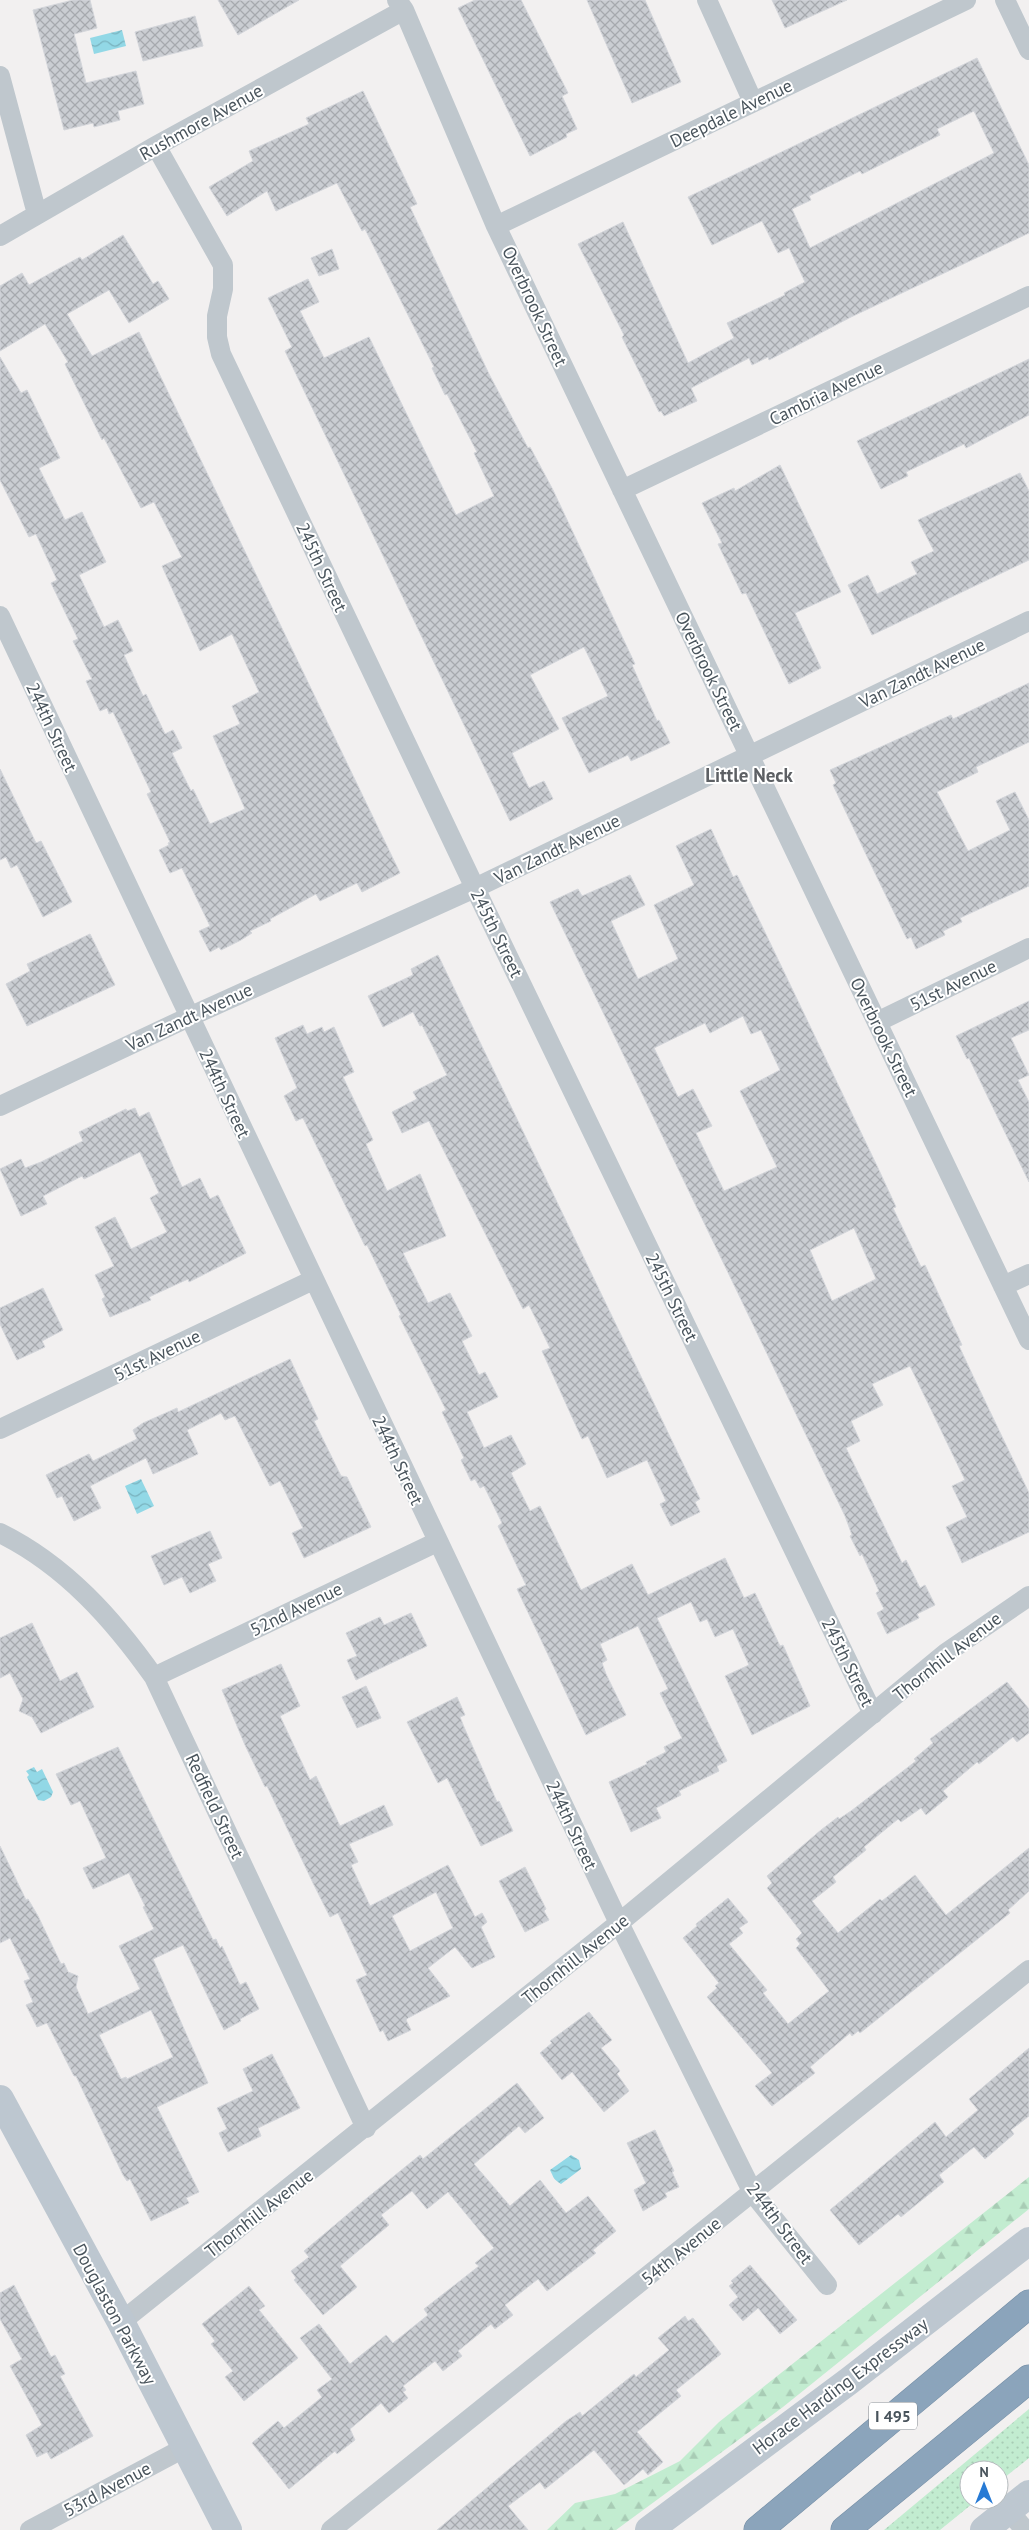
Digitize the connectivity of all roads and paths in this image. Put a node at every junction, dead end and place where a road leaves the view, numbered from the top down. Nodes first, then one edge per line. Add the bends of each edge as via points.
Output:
1 (707, 0) edge
2 (966, 0) edge
3 (1005, 0) edge
4 (401, 5) edge
5 (1024, 25) edge
6 (1029, 50) edge
7 (0, 76) edge
8 (753, 102) junction
9 (156, 146) junction
10 (36, 214) junction
11 (496, 226) junction
12 (0, 236) edge
13 (1029, 296) edge
14 (622, 490) junction
15 (0, 616) edge
16 (1029, 621) edge
17 (750, 756) junction
18 (475, 888) junction
19 (1029, 948) edge
20 (189, 1017) junction
21 (877, 1022) junction
22 (0, 1106) edge
23 (1029, 1274) edge
24 (313, 1280) junction
25 (1004, 1286) junction
26 (1029, 1340) edge
27 (0, 1429) edge
28 (0, 1533) edge
29 (437, 1542) junction
30 (1029, 1596) edge
31 (154, 1677) junction
32 (873, 1714) junction
33 (619, 1923) junction
34 (1029, 1970) edge
35 (0, 2099) edge
36 (366, 2128) junction
37 (753, 2193) junction
38 (1029, 2241) edge
39 (827, 2285) dead end
40 (1029, 2304) edge
41 (121, 2322) junction
42 (1029, 2379) edge
43 (184, 2448) junction
44 (1021, 2511) edge
45 (30, 2530) edge
46 (228, 2530) edge
47 (331, 2530) edge
48 (649, 2530) edge
49 (758, 2530) edge
50 (845, 2530) edge
51 (984, 2530) edge

1 - 8 street
2 - 8 street, Deepdale Avenue
3 - 5 street
4 - 9 street, Rushmore Avenue
4 - 11 street, Overbrook Street
5 - 6 street
7 - 10 street
8 - 11 street, Deepdale Avenue
9 - 10 street, Rushmore Avenue
9 - 18 street, 245th Street via 223,264 223,289 217,316 221,354
10 - 12 street, Rushmore Avenue
11 - 14 street, Overbrook Street
13 - 14 street, Cambria Avenue
14 - 17 street, Overbrook Street
15 - 20 street, 244th Street
16 - 17 street, Van Zandt Avenue
17 - 18 street, Van Zandt Avenue
17 - 21 street, Overbrook Street
18 - 20 street, Van Zandt Avenue
18 - 32 street, 245th Street
19 - 21 street, 51st Avenue
20 - 22 street, Van Zandt Avenue
20 - 24 street, 244th Street
21 - 25 street, Overbrook Street
23 - 25 street
24 - 27 street, 51st Avenue
24 - 29 street, 244th Street
25 - 26 street, Overbrook Street
28 - 31 street, Redfield Street via 45,1560 77,1585 124,1634
29 - 31 street, 52nd Avenue
29 - 33 street, 244th Street
30 - 32 street, Thornhill Avenue via 946,1653
31 - 36 street, Redfield Street
32 - 33 street, Thornhill Avenue
33 - 36 street, Thornhill Avenue
33 - 37 street, 244th Street
34 - 37 street, 54th Avenue
35 - 41 main road, Douglaston Parkway
36 - 41 street, Thornhill Avenue
37 - 39 street, 244th Street
37 - 47 street, 54th Avenue
38 - 48 main road, Horace Harding Expressway
40 - 49 highway, I 495
41 - 43 main road, Douglaston Parkway
42 - 50 highway
43 - 45 street, 53rd Avenue
43 - 46 main road, Douglaston Parkway
44 - 51 main road

